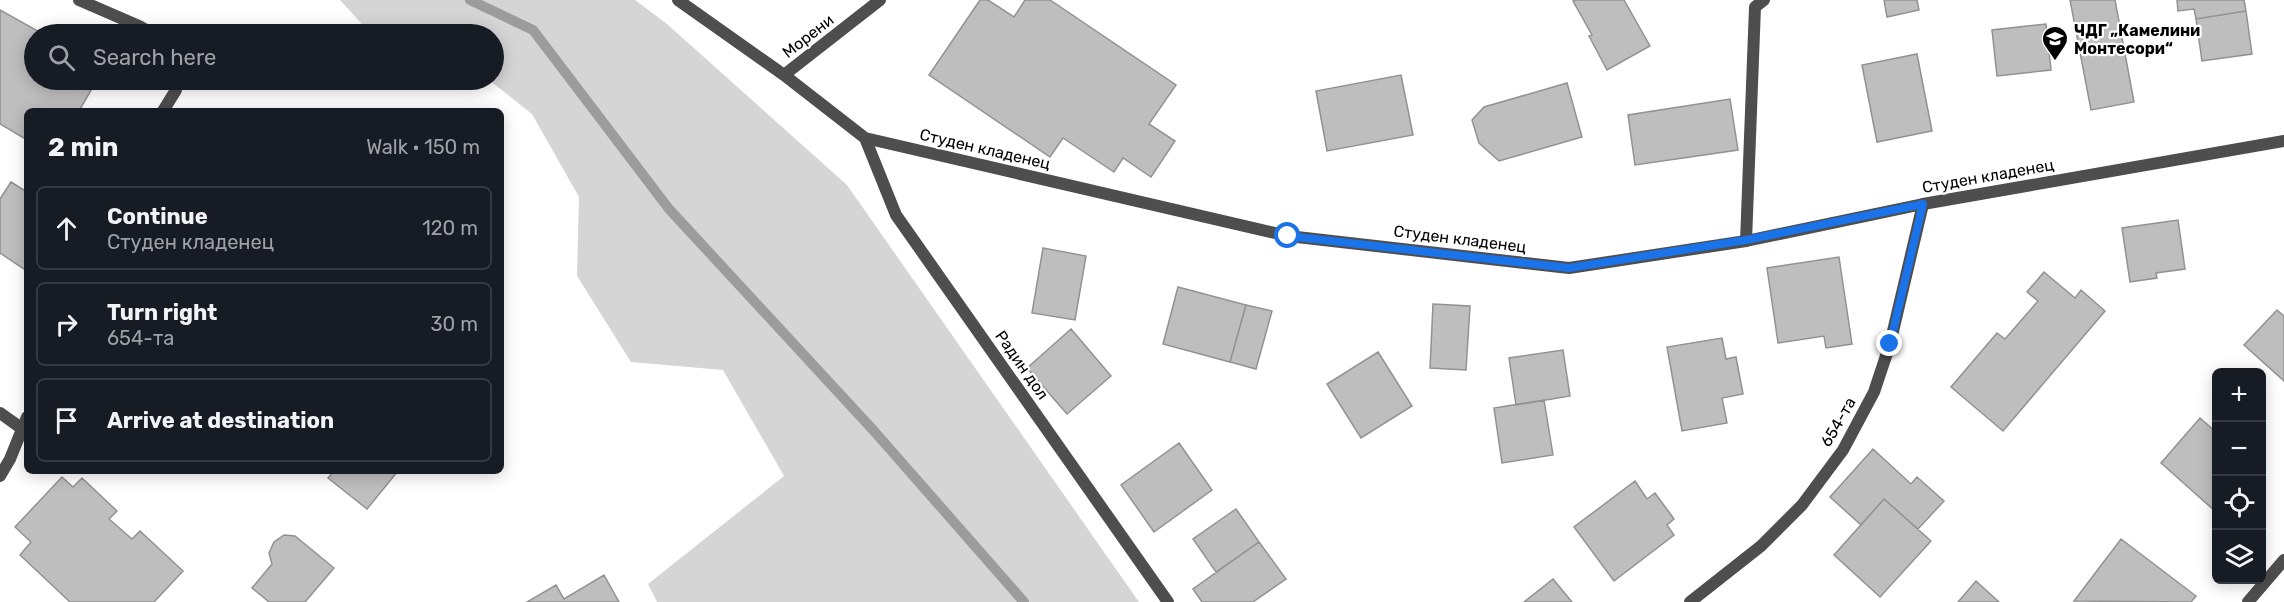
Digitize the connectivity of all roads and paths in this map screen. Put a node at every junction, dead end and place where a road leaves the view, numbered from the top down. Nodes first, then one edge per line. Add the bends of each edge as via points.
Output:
1 (79, 0) edge
2 (678, 0) edge
3 (880, 0) edge
4 (1764, 0) edge
5 (133, 24) edge
6 (784, 75) junction
7 (176, 90) edge
8 (166, 108) edge
9 (865, 138) junction
10 (2284, 141) edge
11 (1923, 204) junction
12 (1746, 240) junction
13 (0, 413) edge
14 (24, 422) edge
15 (0, 476) edge
16 (2284, 560) edge
17 (1168, 602) edge
18 (1690, 602) edge
19 (2248, 602) edge

1 - 5 street
2 - 6 street, Студен кладенец
3 - 6 street, Морени
4 - 12 street via 1755,7
6 - 9 street, Студен кладенец
7 - 8 street
9 - 12 street, Студен кладенец via 1288,236 1569,268
9 - 17 street, Радин дол via 896,215
10 - 11 street, Студен кладенец
11 - 12 street, Студен кладенец
11 - 18 street, 654-та via 1890,344 1874,392 1843,450 1802,506 1761,546
13 - 14 street
14 - 15 street
16 - 19 street

